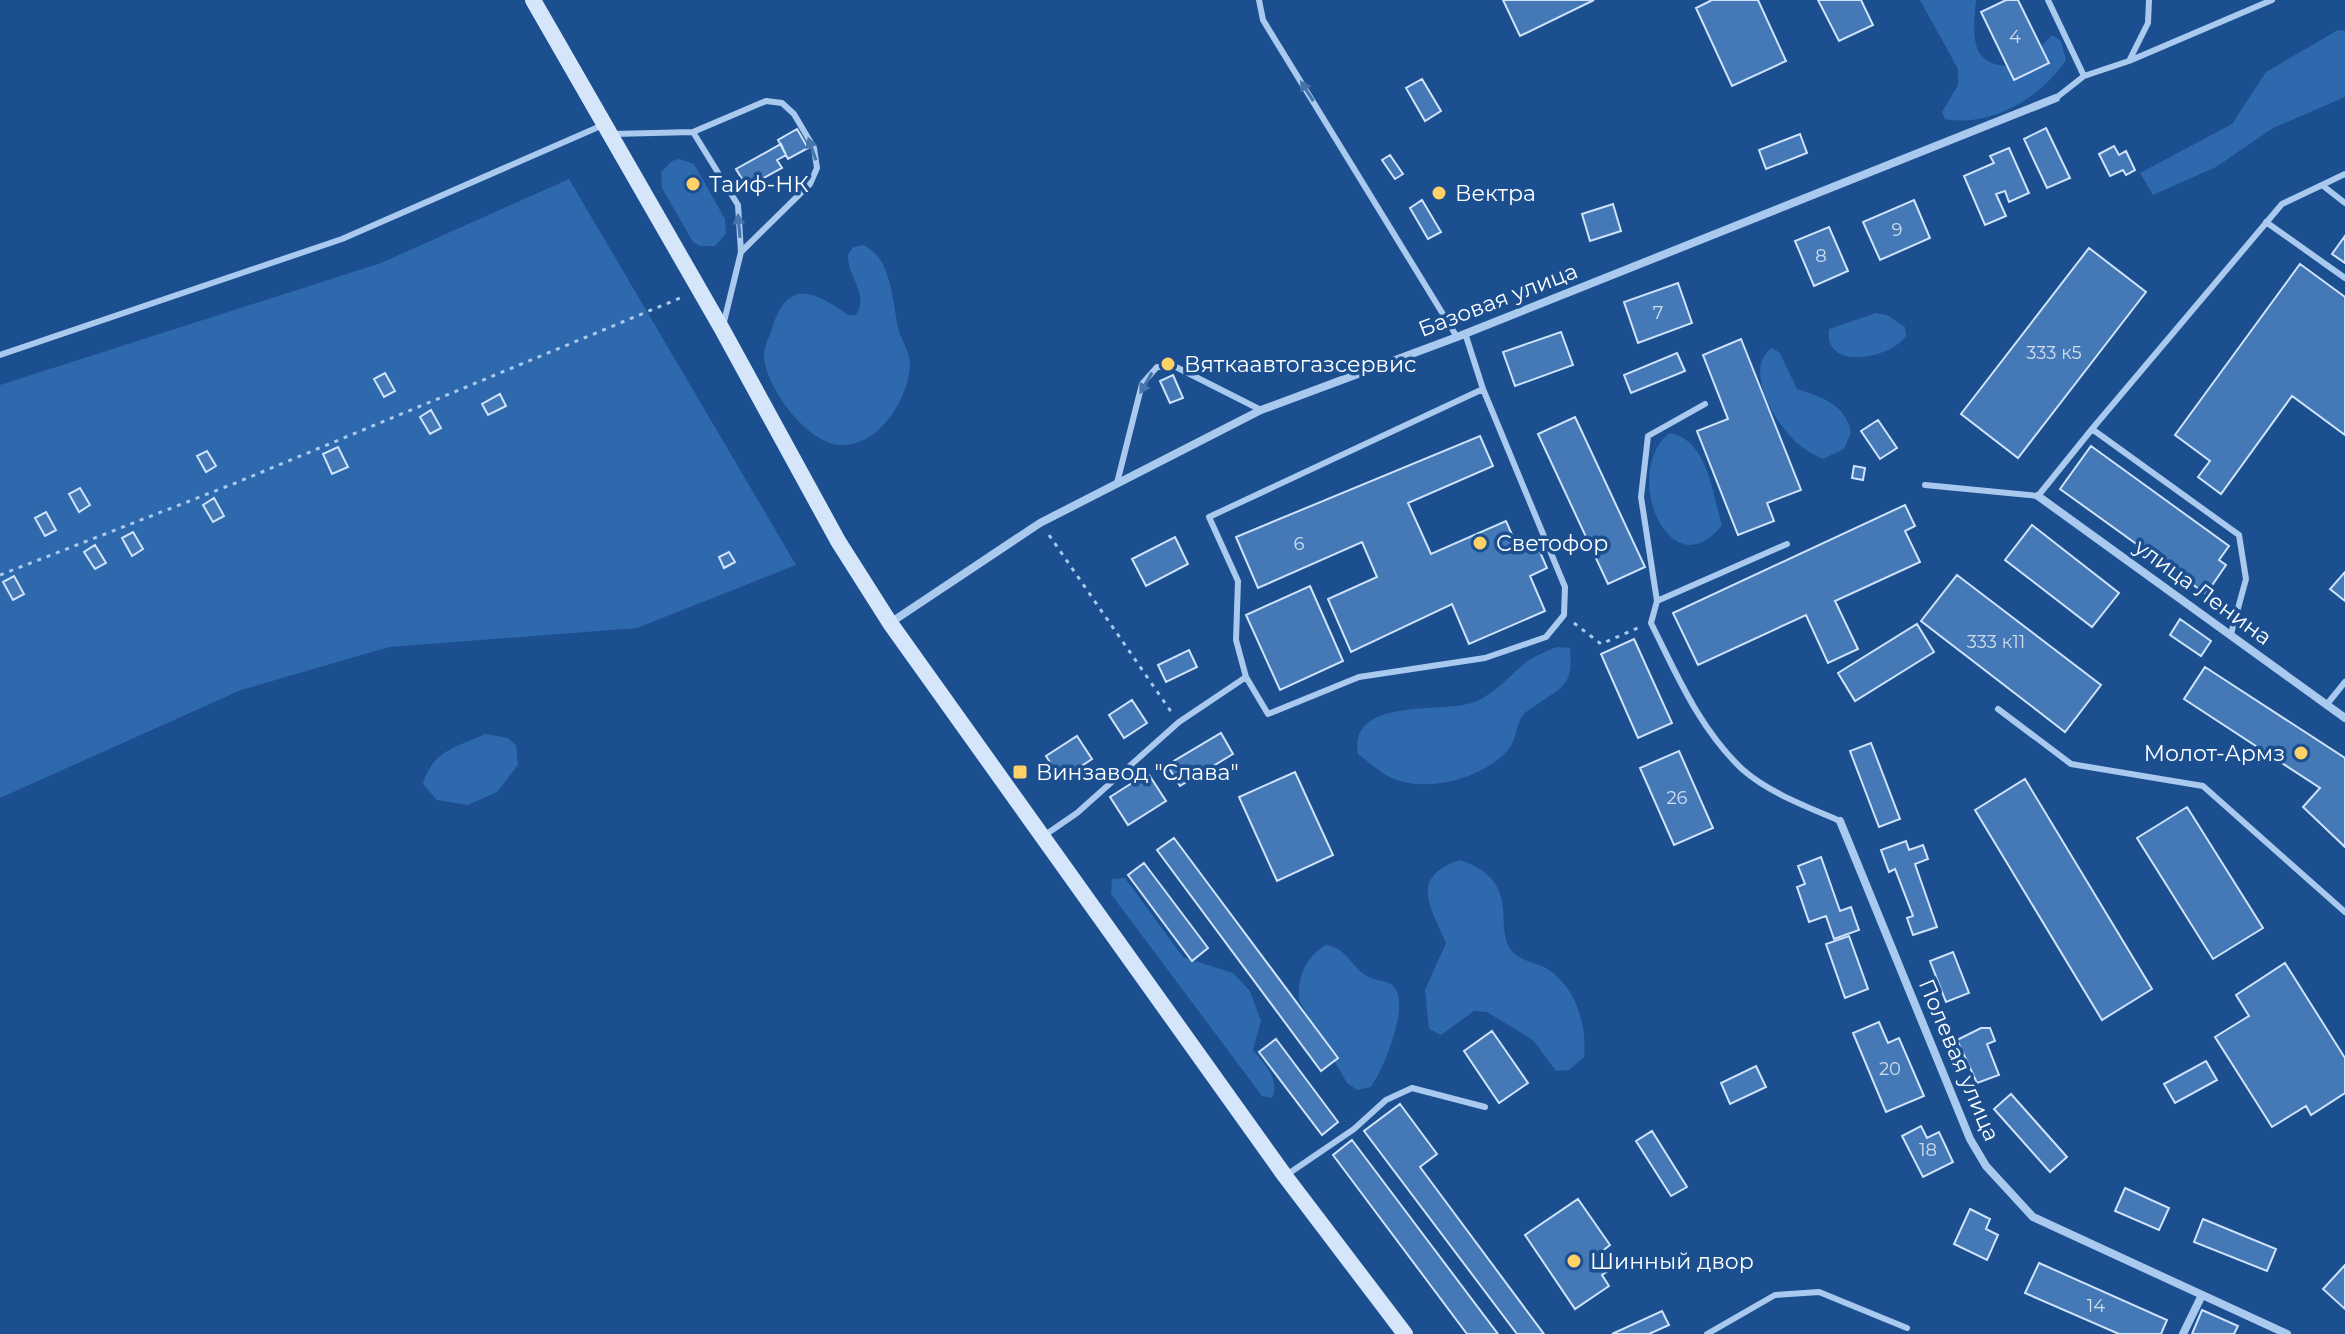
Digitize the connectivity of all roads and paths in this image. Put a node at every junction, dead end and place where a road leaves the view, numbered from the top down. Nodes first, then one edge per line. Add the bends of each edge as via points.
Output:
1 (533, 0) edge
2 (1259, 0) edge
3 (2048, 0) edge
4 (2149, 0) edge
5 (2272, 0) edge
6 (2129, 61) junction
7 (2084, 76) junction
8 (2056, 98) joint
9 (605, 130) junction
10 (693, 132) junction
11 (2345, 174) edge
12 (2322, 185) junction
13 (2345, 203) edge
14 (2266, 222) junction
15 (741, 252) junction
16 (2345, 278) edge
17 (699, 290) junction
18 (722, 329) junction
19 (1461, 335) junction
20 (0, 355) edge
21 (1483, 389) junction
22 (1705, 404) dead end
23 (1261, 410) junction
24 (2092, 429) junction
25 (1117, 483) junction
26 (1925, 485) dead end
27 (2038, 496) junction
28 (1040, 523) junction
29 (1787, 544) dead end
30 (0, 575) edge
31 (1657, 601) junction
32 (1564, 615) junction
33 (890, 623) junction
34 (1651, 623) junction
35 (2231, 634) junction
36 (1246, 677) junction
37 (2345, 682) edge
38 (2328, 703) junction
39 (1998, 709) dead end
40 (2345, 718) edge
41 (1179, 722) junction
42 (1840, 821) joint
43 (1043, 836) junction
44 (2345, 912) edge
45 (1485, 1107) dead end
46 (1285, 1176) junction
47 (2201, 1297) junction
48 (1907, 1328) dead end
49 (1405, 1334) edge
50 (1707, 1334) edge
51 (2183, 1334) edge
52 (2287, 1334) edge

1 - 9 main road
19 -> 2 lane via 1263,20
3 - 7 lane
4 - 6 lane via 2148,23
5 - 6 lane
6 - 7 lane
7 - 8 lane
8 - 19 street, Базовая улица
9 - 10 lane
9 - 17 main road
9 - 20 lane via 342,239
15 -> 10 lane via 738,205
15 -> 10 lane via 810,184 817,168 814,148 782,103 766,101
11 - 12 lane
12 - 13 lane
12 - 14 lane via 2282,204
14 - 16 lane
14 - 24 lane
15 - 18 lane
17 - 18 main road
17 - 30 path
18 - 33 main road via 838,541
19 - 21 lane
19 - 23 street, Базовая улица
21 - 32 lane via 1565,587
21 - 36 lane via 1209,517 1238,581 1236,640
22 - 31 lane via 1648,436 1641,497
23 - 25 street, Базовая улица
23 -> 25 lane via 1176,367 1157,367 1142,384
24 - 27 lane
24 - 35 lane via 2239,535 2246,579
25 - 28 street, Базовая улица
26 - 27 lane
27 - 35 street, улица Ленина
28 - 33 street, Базовая улица
28 - 41 path
29 - 31 lane
31 - 34 lane
32 - 34 path via 1601,644
32 - 36 lane via 1546,637 1485,658 1359,677 1268,714
33 - 43 main road
34 - 42 lane via 1696,714 1743,770
35 - 38 street, улица Ленина
36 - 41 lane
37 - 38 lane
38 - 40 street, улица Ленина
39 - 44 lane via 2071,764 2203,786
41 - 43 lane via 1077,813
42 - 47 street, Полевая улица via 1970,1139 1986,1166 2033,1217
43 - 46 main road
45 - 46 lane via 1412,1088 1386,1100
46 - 49 main road
47 - 51 street
47 - 52 street, Полевая улица
48 - 50 lane via 1819,1292 1775,1295

